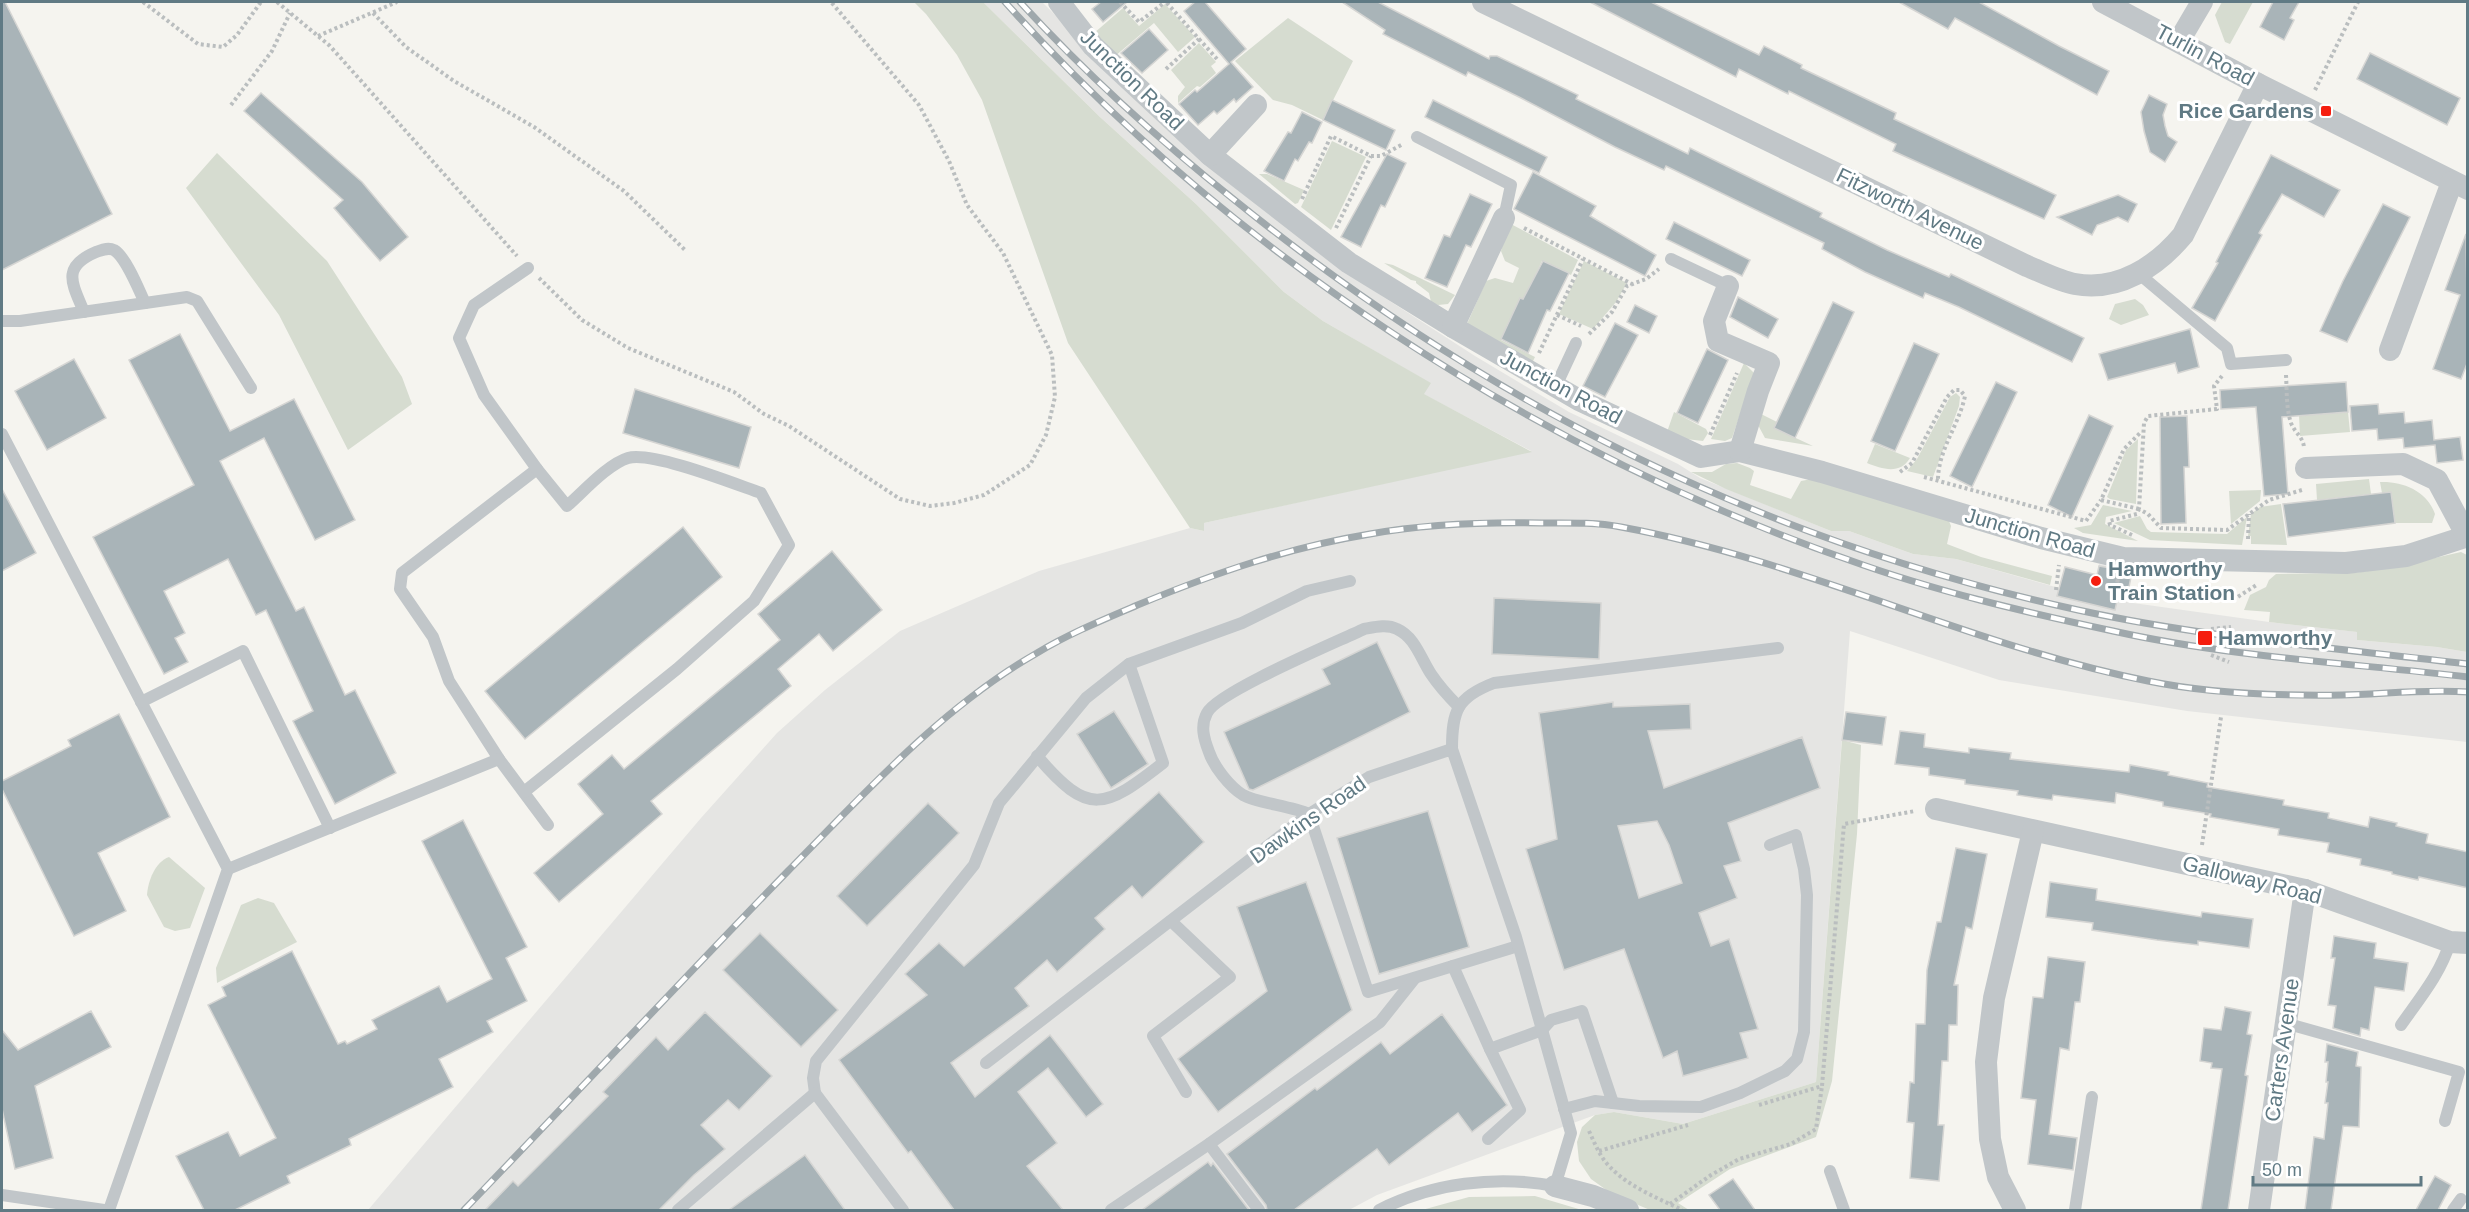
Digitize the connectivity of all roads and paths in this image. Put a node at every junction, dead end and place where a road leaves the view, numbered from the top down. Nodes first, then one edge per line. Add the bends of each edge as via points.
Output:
1 (143, 2) edge
2 (261, 2) edge
3 (277, 2) edge
4 (397, 2) edge
5 (831, 2) edge
6 (1059, 2) edge
7 (1120, 2) edge
8 (1165, 2) edge
9 (1483, 2) edge
10 (2103, 2) edge
11 (2202, 2) edge
12 (2358, 2) edge
13 (290, 13) junction
14 (373, 13) junction
15 (318, 36) junction
16 (1199, 39) junction
17 (2179, 41) junction
18 (1217, 59) dead end
19 (1166, 69) dead end
20 (2258, 84) junction
21 (231, 105) dead end
22 (1256, 105) dead end
23 (2306, 108) junction
24 (1417, 137) joint
25 (1210, 155) junction
26 (1371, 156) junction
27 (2460, 185) edge
28 (1297, 208) dead end
29 (1504, 218) junction
30 (1332, 235) dead end
31 (685, 250) dead end
32 (1583, 259) junction
33 (1671, 260) joint
34 (528, 268) junction
35 (2138, 273) junction
36 (1632, 284) junction
37 (1728, 286) joint
38 (145, 303) junction
39 (84, 312) junction
40 (1557, 315) junction
41 (2, 321) edge
42 (1452, 327) junction
43 (1593, 332) junction
44 (1576, 343) joint
45 (2391, 350) dead end
46 (1747, 354) junction
47 (1537, 357) dead end
48 (2286, 360) joint
49 (2231, 364) junction
50 (1556, 386) junction
51 (251, 388) dead end
52 (2143, 431) junction
53 (2, 434) edge
54 (1706, 445) dead end
55 (1740, 451) junction
56 (2306, 468) junction
57 (537, 469) junction
58 (1890, 472) dead end
59 (1900, 472) junction
60 (1909, 474) dead end
61 (1919, 476) dead end
62 (1938, 480) junction
63 (2101, 500) junction
64 (2139, 509) junction
65 (2249, 513) junction
66 (2248, 523) dead end
67 (2467, 536) edge
68 (2152, 559) junction
69 (1350, 580) dead end
70 (2231, 627) dead end
71 (2211, 628) dead end
72 (1778, 648) dead end
73 (2211, 655) dead end
74 (2229, 662) dead end
75 (1129, 664) junction
76 (141, 702) junction
77 (1459, 707) junction
78 (2221, 717) dead end
79 (1452, 749) junction
80 (1037, 756) junction
81 (499, 759) junction
82 (524, 792) junction
83 (1936, 809) dead end
84 (1309, 814) junction
85 (549, 825) dead end
86 (330, 828) junction
87 (2033, 831) junction
88 (1770, 845) dead end
89 (2198, 866) junction
90 (228, 869) junction
91 (2305, 890) junction
92 (1171, 921) junction
93 (2459, 942) edge
94 (1518, 946) junction
95 (1454, 966) junction
96 (1415, 978) junction
97 (2285, 1023) junction
98 (2401, 1025) dead end
99 (1542, 1030) junction
100 (1490, 1049) junction
101 (986, 1063) dead end
102 (1822, 1086) dead end
103 (1186, 1092) dead end
104 (815, 1093) junction
105 (2092, 1097) dead end
106 (1613, 1103) junction
107 (1578, 1106) junction
108 (1564, 1109) junction
109 (2445, 1121) dead end
110 (1488, 1140) dead end
111 (1209, 1144) junction
112 (1830, 1170) dead end
113 (1555, 1186) junction
114 (2, 1195) edge
115 (2461, 1199) dead end
116 (1670, 1204) junction
117 (104, 1210) edge
118 (109, 1210) edge
119 (678, 1210) edge
120 (903, 1210) edge
121 (1111, 1210) edge
122 (1259, 1210) edge
123 (1379, 1210) edge
124 (1628, 1210) edge
125 (1682, 1210) edge
126 (1844, 1210) edge
127 (2015, 1210) edge
128 (2075, 1210) edge
129 (2259, 1210) edge
130 (2453, 1210) edge

1 - 2 path via 198,44 223,47
3 - 13 path
4 - 14 path
5 - 34 path via 919,105 967,205 1003,253 1052,355 1055,397 1046,435 1030,465 984,495 954,503 930,506 900,499 734,392 628,348 582,320
6 - 25 street, Junction Road via 1092,46
7 - 8 path via 1139,22
8 - 16 path
9 - 35 street, Fitzworth Avenue via 2027,266 2084,285 2109,284
10 - 17 street, Turlin Road
11 - 17 street
12 - 23 path
13 - 15 path
13 - 21 path via 272,51
14 - 15 path
14 - 31 path via 406,47 454,81 534,127 624,192
15 - 34 path
16 - 18 path
16 - 19 path
17 - 20 street, Turlin Road
20 - 23 street, Turlin Road
20 - 35 street, Fitzworth Avenue via 2183,235 2161,259
22 - 25 street
23 - 27 street, Turlin Road
24 - 26 path via 1381,156
24 - 29 lane via 1511,185
25 - 42 street, Junction Road via 1349,263
26 - 28 path via 1331,136
26 - 30 path
27 - 45 street
29 - 32 path
29 - 42 street
32 - 36 path
32 - 40 path
33 - 36 path via 1646,279
33 - 37 lane
34 - 57 lane via 474,305 459,338 484,395
35 - 49 lane via 2227,348
36 - 43 path
37 - 46 street via 1714,331 1718,340
38 - 39 lane
38 - 39 lane via 120,255 105,249 76,264 72,271
38 - 51 lane via 187,297 196,301
39 - 41 lane
40 - 43 path
40 - 47 path
42 - 50 street, Junction Road
43 - 44 path
44 - 50 lane
46 - 54 path
46 - 55 street via 1769,363
48 - 49 lane
48 - 56 path via 2288,411 2292,425 2303,439
49 - 52 path via 2214,386 2217,409 2148,416
50 - 55 street, Junction Road via 1701,457
52 - 63 path via 2124,449
52 - 64 path
53 - 76 lane
55 - 68 street, Junction Road via 2041,538 2123,558
56 - 65 path via 2308,488 2269,500
56 - 67 street, Junction Road via 2403,464 2437,480
57 - 81 lane via 402,573 400,589 433,637 449,681
57 - 82 lane via 567,506 630,457 672,462 761,494 789,545 754,601 677,669
58 - 59 path
59 - 60 path
59 - 62 path via 1912,463 1947,396 1960,390 1965,396 1938,470
61 - 62 path
62 - 63 path via 2086,521
63 - 64 path
64 - 65 path via 2161,528 2191,531 2227,530
64 - 68 path via 2137,514 2110,520 2109,524 2150,543
65 - 66 path
67 - 68 street, Junction Road via 2406,555 2346,563
69 - 75 lane via 1307,591 1242,623
70 - 71 path
72 - 77 lane via 1494,683 1473,691
73 - 74 path
75 - 80 lane via 1086,698
75 - 80 lane via 1163,763 1130,789 1106,800 1081,797 1060,783
76 - 86 lane via 243,651
76 - 90 lane
77 - 79 lane via 1452,721
77 - 84 lane via 1440,687 1417,648 1397,628 1386,626 1364,629 1232,692 1207,712 1203,727 1210,757 1236,790 1246,797
78 - 89 path
79 - 84 lane, Dawkins Road via 1369,777
79 - 94 lane
80 - 104 lane via 999,803 974,865 816,1061
81 - 82 lane
81 - 86 lane
82 - 85 lane
83 - 87 street, Galloway Road
84 - 92 lane, Dawkins Road
84 - 96 lane via 1368,992
86 - 90 lane
87 - 89 street, Galloway Road
87 - 127 street via 1994,998 1986,1062 1989,1139 1998,1177
88 - 106 lane via 1797,835 1804,869 1804,1032 1797,1059 1785,1071 1701,1107
89 - 91 street, Galloway Road
90 - 118 lane
91 - 93 street, Galloway Road
91 - 97 street, Carters Avenue
92 - 101 lane, Dawkins Road
92 - 103 lane via 1230,977 1153,1036
93 - 98 lane
94 - 95 lane
94 - 99 lane
95 - 96 lane
95 - 100 lane
96 - 111 lane via 1380,1022
97 - 109 lane via 2459,1072
97 - 129 street, Carters Avenue
99 - 100 lane
99 - 106 lane via 1551,1020 1582,1011
99 - 108 lane
100 - 110 lane via 1520,1110
102 - 116 path via 1815,1129 1791,1144 1739,1160
104 - 119 lane
104 - 120 lane
105 - 128 lane
106 - 107 lane via 1595,1101
107 - 108 lane
107 - 116 path via 1610,1167 1628,1182
108 - 113 lane via 1571,1132
111 - 121 lane
111 - 122 lane
112 - 126 lane
113 - 123 lane via 1507,1181 1451,1186
113 - 124 street
114 - 117 lane
115 - 130 lane
116 - 125 path

